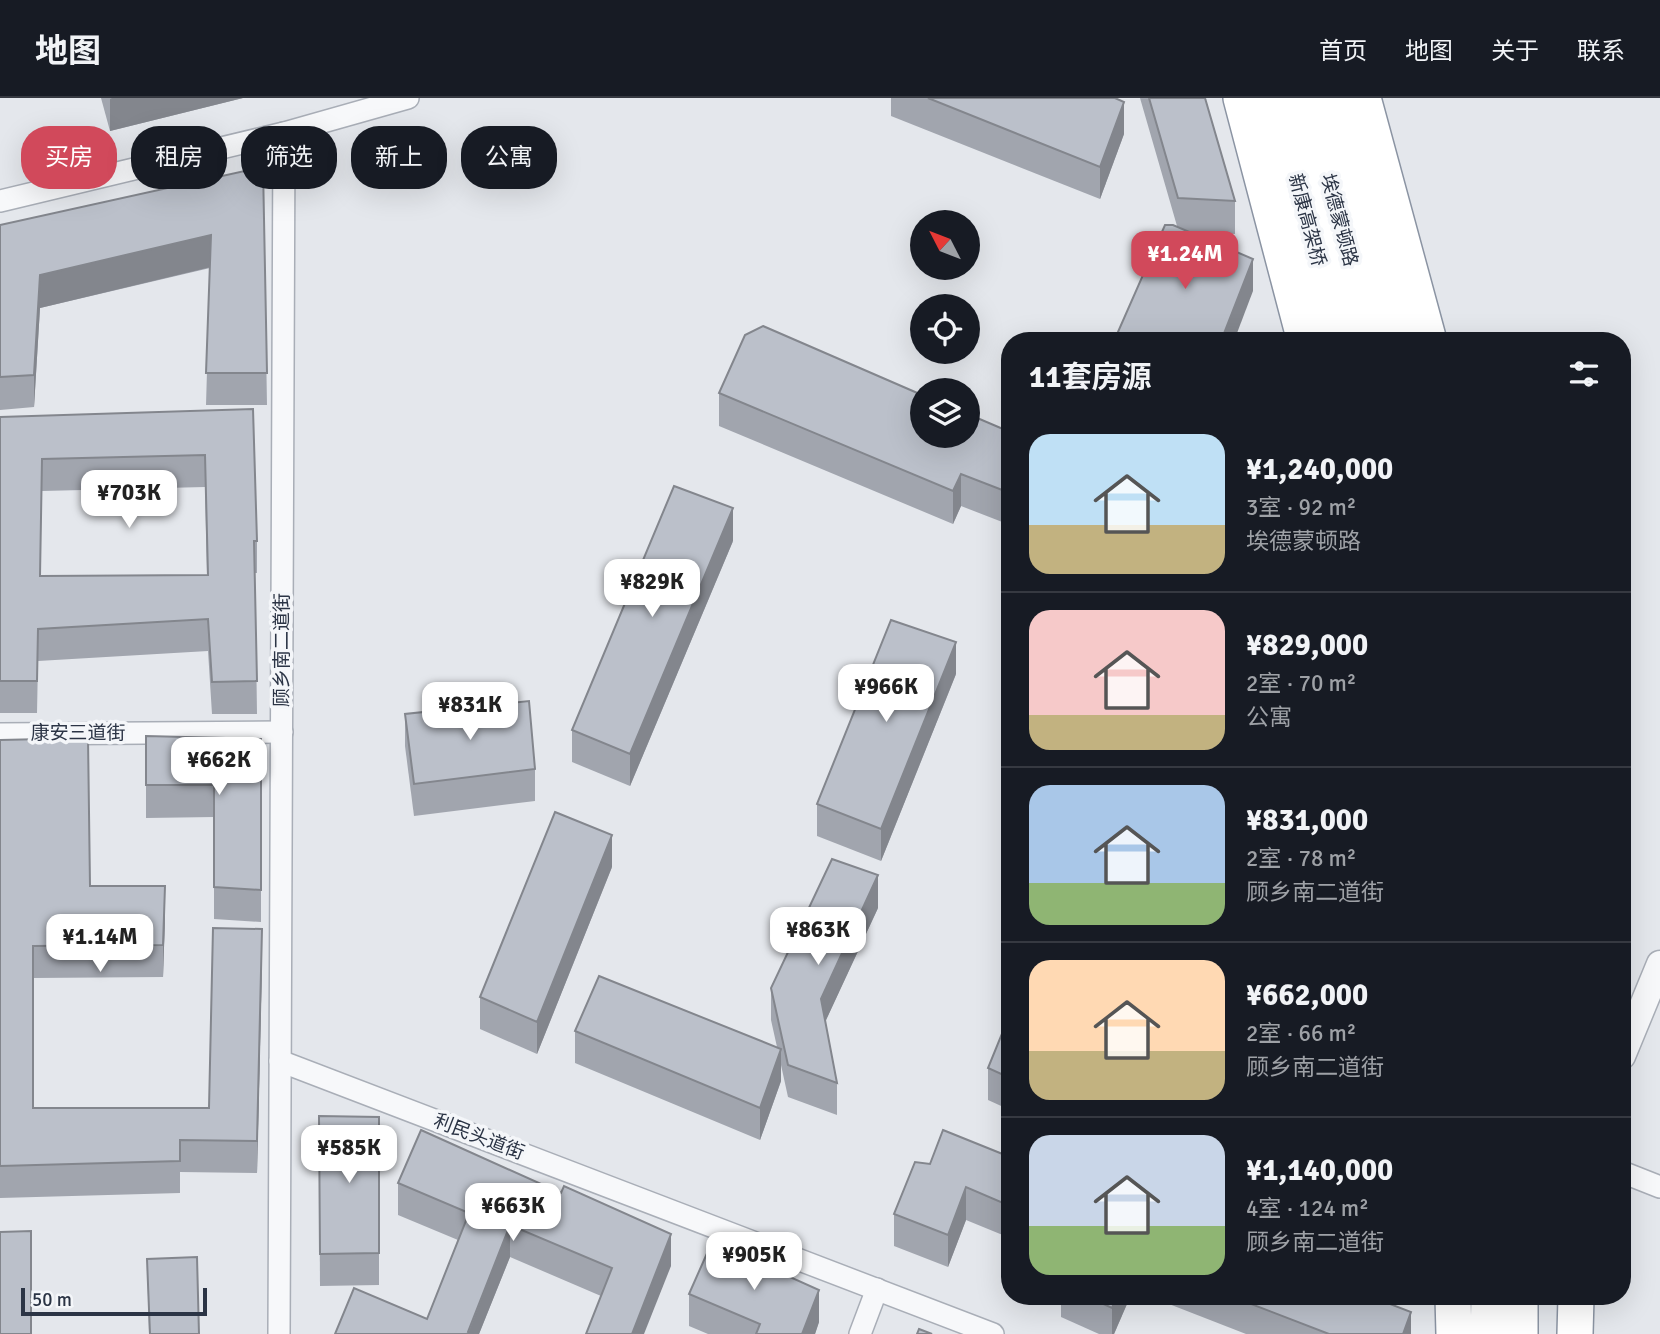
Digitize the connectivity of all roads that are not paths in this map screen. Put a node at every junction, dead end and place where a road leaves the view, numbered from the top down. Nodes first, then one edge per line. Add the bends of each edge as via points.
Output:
1 (408, 98) edge
2 (1241, 98) edge
3 (1274, 98) edge
4 (1305, 98) edge
5 (1334, 98) edge
6 (1363, 98) edge
7 (309, 126) edge
8 (241, 143) edge
9 (284, 189) edge
10 (0, 201) edge
11 (1303, 332) edge
12 (1337, 332) edge
13 (1370, 332) edge
14 (1398, 332) edge
15 (1427, 332) edge
16 (282, 732) junction
17 (0, 734) edge
18 (1660, 964) edge
19 (1631, 1034) edge
20 (280, 1061) junction
21 (1631, 1176) edge
22 (1660, 1187) edge
23 (877, 1289) junction
24 (1453, 1305) edge
25 (1489, 1305) edge
26 (1520, 1305) edge
27 (1576, 1305) edge
28 (279, 1334) edge
29 (860, 1334) edge
30 (993, 1334) edge
31 (1454, 1334) edge
32 (1488, 1334) edge
33 (1520, 1334) edge
34 (1575, 1334) edge

1 - 7 street
2 - 11 highway
3 - 12 highway, 新康高架桥
4 - 13 highway, 埃德蒙顿路
5 - 14 highway, 埃德蒙顿路
6 - 15 highway
8 - 10 street
9 - 16 street, 顾乡南二道街
16 - 17 street, 康安三道街
16 - 20 street, 顾乡南二道街
18 - 19 street
20 - 23 street, 利民头道街
20 - 28 street, 顾乡南二道街
21 - 22 street
23 - 29 street
23 - 30 street, 利民头道街
24 - 31 highway
25 - 32 highway
26 - 33 highway
27 - 34 highway

